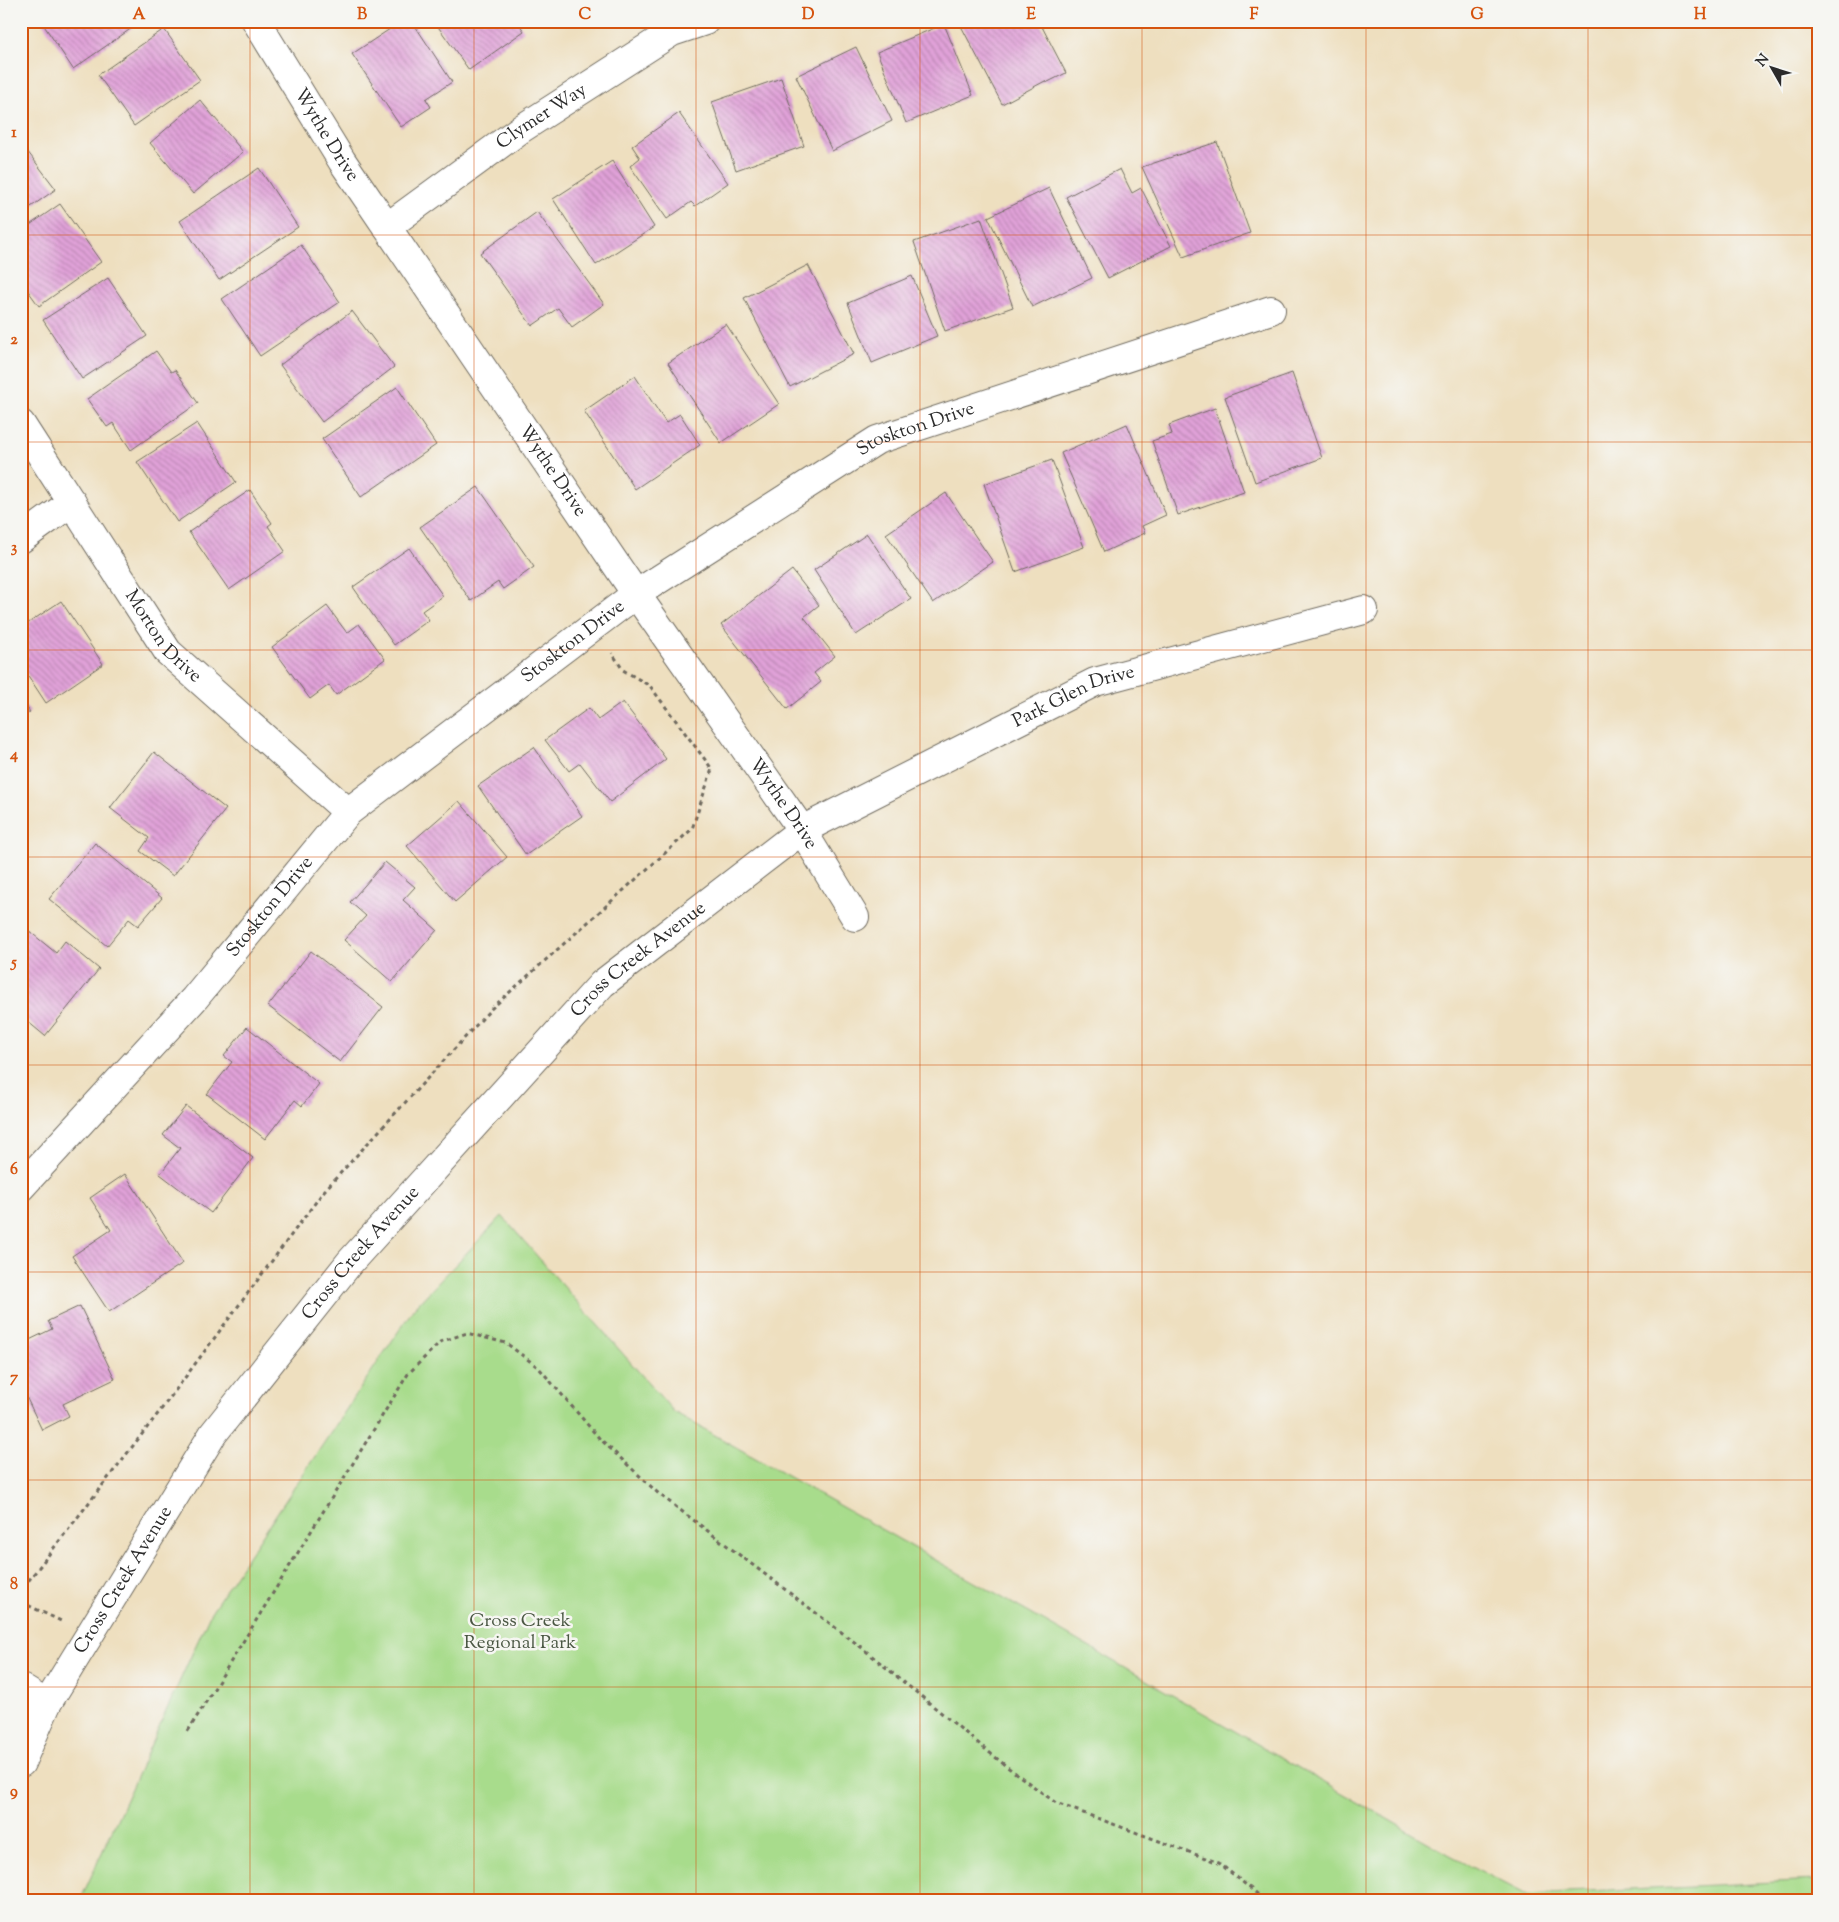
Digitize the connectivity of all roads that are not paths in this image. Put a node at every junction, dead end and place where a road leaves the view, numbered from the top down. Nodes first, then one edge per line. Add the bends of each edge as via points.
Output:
1 (256, 21) edge
2 (705, 21) edge
3 (387, 227) junction
4 (1271, 310) dead end
5 (21, 424) edge
6 (72, 502) junction
7 (21, 539) edge
8 (636, 594) junction
9 (1364, 610) dead end
10 (348, 812) junction
11 (802, 830) junction
12 (855, 918) dead end
13 (21, 1187) edge
14 (21, 1688) edge
15 (47, 1704) junction
16 (21, 1763) edge

1 - 3 street, Wythe Drive via 342,161
2 - 3 street, Clymer Way via 672,32 538,118
3 - 8 street, Wythe Drive
4 - 8 street, Stoskton Drive via 877,440
5 - 6 street, Morton Drive
6 - 7 street
6 - 10 street, Morton Drive via 168,652
8 - 10 street, Stoskton Drive
8 - 11 street, Wythe Drive
9 - 11 street, Park Glen Drive via 1095,682
10 - 13 street, Stoskton Drive via 194,999
11 - 12 street, Wythe Drive
11 - 15 street, Cross Creek Avenue via 602,984 350,1262 213,1434
14 - 15 street
15 - 16 street, Cross Creek Avenue

